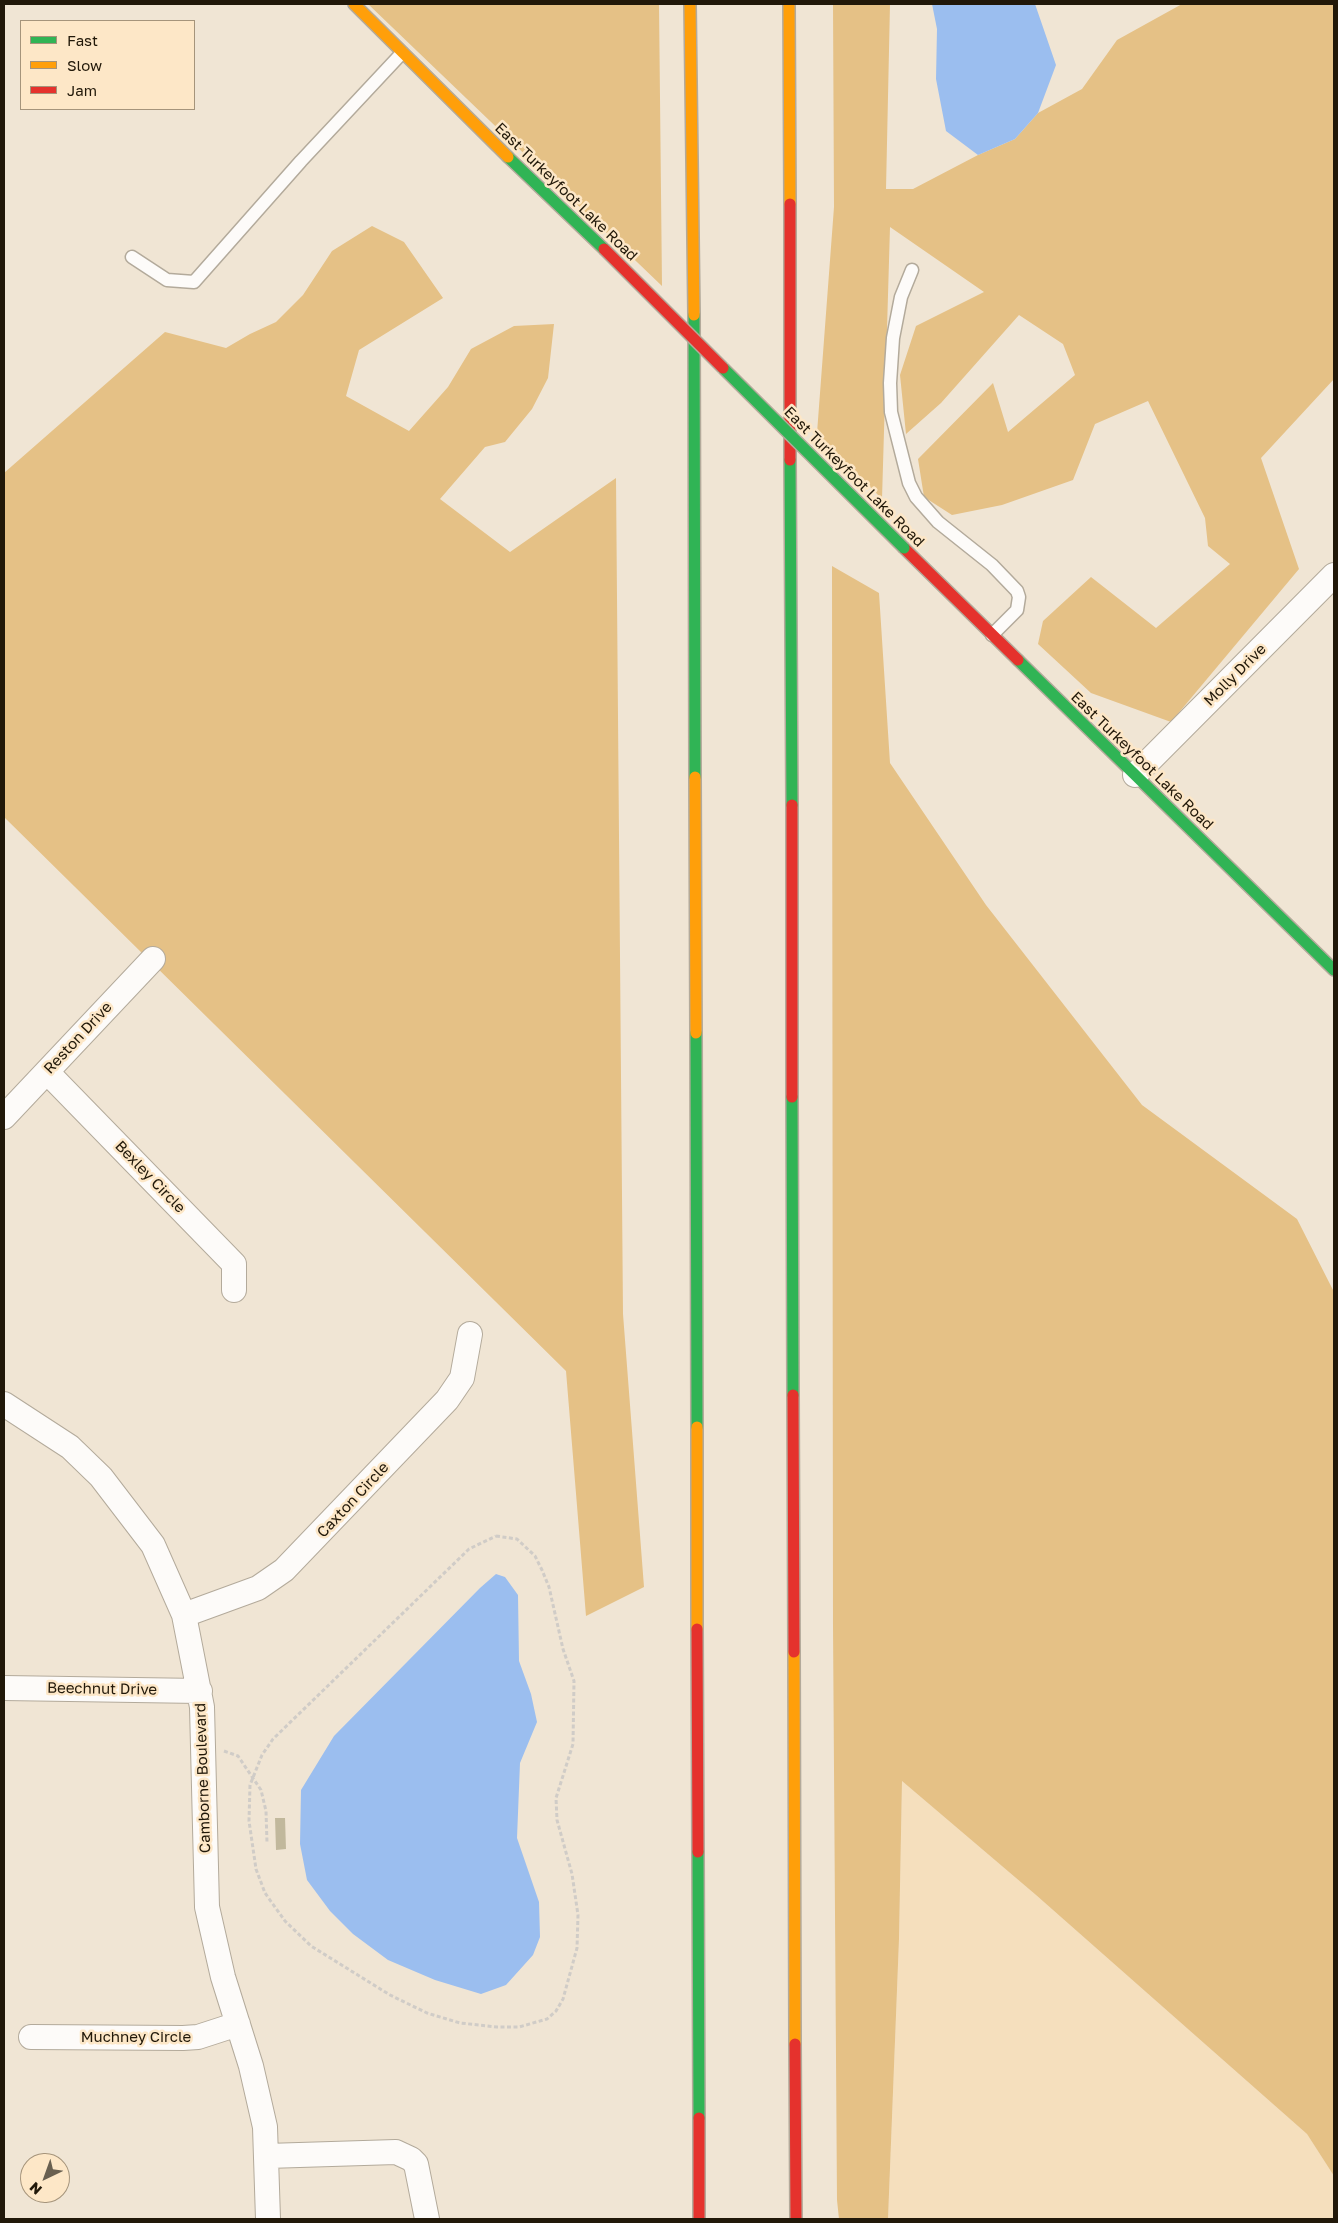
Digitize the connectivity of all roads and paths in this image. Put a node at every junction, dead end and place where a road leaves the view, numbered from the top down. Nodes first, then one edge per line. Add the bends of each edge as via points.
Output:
1 (354, 4) edge
2 (690, 4) edge
3 (789, 4) edge
4 (402, 53) junction
5 (132, 257) dead end
6 (912, 270) dead end
7 (1334, 575) edge
8 (992, 635) junction
9 (1135, 775) junction
10 (152, 959) dead end
11 (1334, 970) edge
12 (47, 1072) junction
13 (4, 1117) edge
14 (234, 1290) dead end
15 (470, 1334) dead end
16 (4, 1404) edge
17 (184, 1614) junction
18 (4, 1688) edge
19 (200, 1691) junction
20 (204, 1755) junction
21 (252, 1779) junction
22 (268, 1843) dead end
23 (238, 2024) junction
24 (31, 2036) dead end
25 (267, 2156) junction
26 (268, 2219) edge
27 (428, 2219) edge
28 (699, 2219) edge
29 (796, 2219) edge

1 - 4 main road, East Turkeyfoot Lake Road
2 - 28 main road via 694,336
3 - 29 main road
4 - 5 lane via 301,160 194,282 167,280
4 - 8 main road, East Turkeyfoot Lake Road, bridge
6 - 8 lane via 901,297 893,338 891,412 909,483 916,497 938,522 992,565 1017,591 1017,610
7 - 9 street, Molly Drive
8 - 9 main road, East Turkeyfoot Lake Road
9 - 11 main road, East Turkeyfoot Lake Road
10 - 12 street, Reston Drive
12 - 13 street, Reston Drive
12 - 14 street, Bexley Circle via 234,1264
15 - 17 street, Caxton Circle via 462,1378 447,1400 284,1570 258,1588
16 - 17 street, Camborne Boulevard via 70,1447 100,1477 152,1545
17 - 19 street, Camborne Boulevard
18 - 19 street, Beechnut Drive
19 - 20 street, Camborne Boulevard
20 - 21 path via 223,1751 238,1756
20 - 23 street, Camborne Boulevard via 207,1907
21 - 21 path via 249,1821 256,1869 265,1893 284,1921 311,1946 390,1995 428,2013 460,2023 519,2027 547,2019 556,2011 563,1999 577,1948 578,1914 572,1874 557,1820 556,1798 573,1744 574,1681 549,1587 535,1556 526,1545 517,1539 496,1536 469,1549 273,1739
21 - 22 path via 261,1790
23 - 24 street, Muchney Circle via 184,2038
23 - 25 street, Camborne Boulevard via 265,2126
25 - 26 street, Camborne Boulevard
25 - 27 street via 396,2152 416,2164

